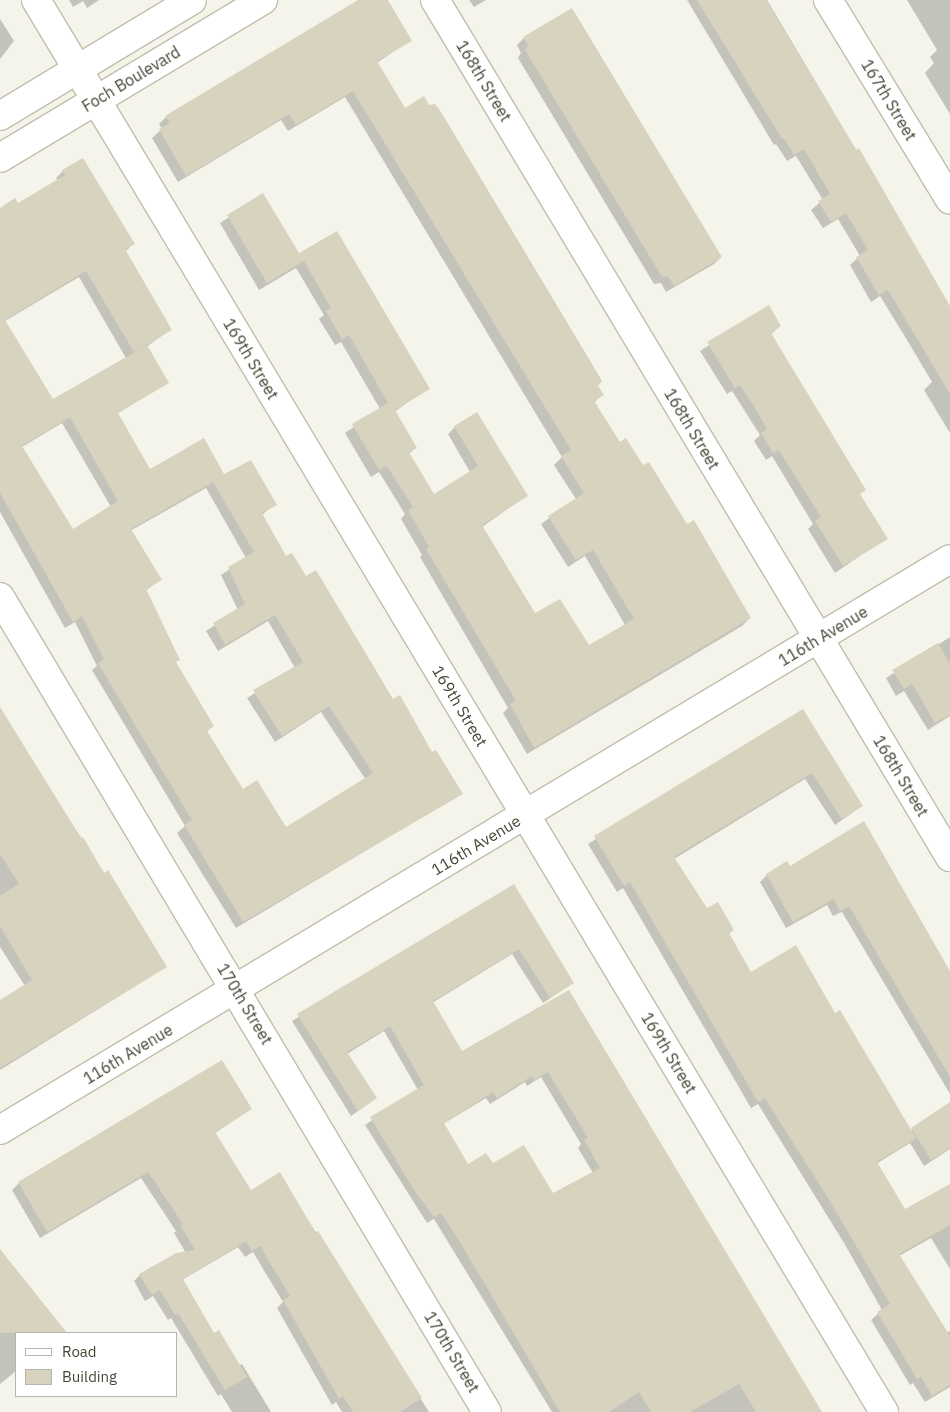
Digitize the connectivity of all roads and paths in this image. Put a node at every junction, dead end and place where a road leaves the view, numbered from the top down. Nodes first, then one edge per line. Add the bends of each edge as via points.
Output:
1 (36, 0) edge
2 (192, 0) edge
3 (263, 0) edge
4 (435, 0) edge
5 (828, 0) edge
6 (78, 69) junction
7 (96, 100) junction
8 (0, 116) edge
9 (0, 158) edge
10 (950, 200) edge
11 (950, 559) edge
12 (0, 597) edge
13 (819, 639) junction
14 (526, 815) junction
15 (950, 857) edge
16 (237, 989) junction
17 (0, 1130) edge
18 (487, 1412) edge
19 (884, 1412) edge

1 - 6 street, 169th Street
2 - 6 street
3 - 7 street, Foch Boulevard
4 - 13 street, 168th Street
5 - 10 street, 167th Street
6 - 7 street, 169th Street
6 - 8 street
7 - 9 street, Foch Boulevard
7 - 14 street, 169th Street
11 - 13 street, 116th Avenue
12 - 16 street, 170th Street
13 - 14 street, 116th Avenue
13 - 15 street, 168th Street
14 - 16 street, 116th Avenue
14 - 19 street, 169th Street
16 - 17 street, 116th Avenue
16 - 18 street, 170th Street

